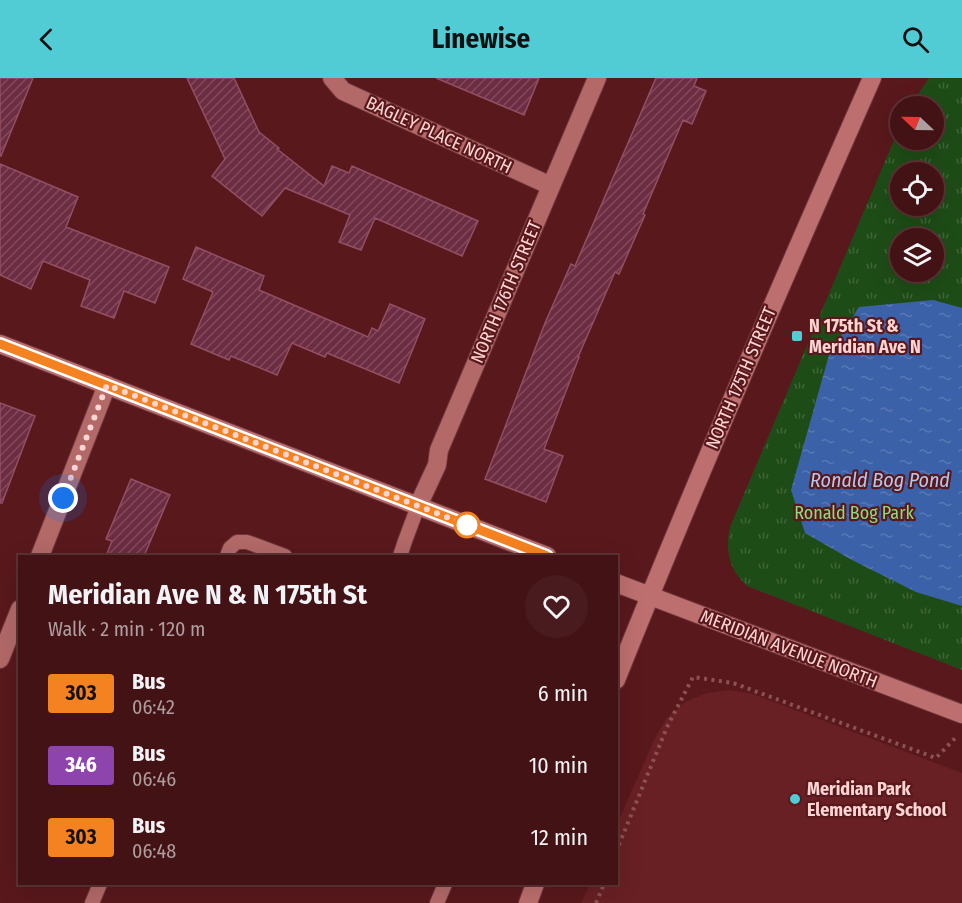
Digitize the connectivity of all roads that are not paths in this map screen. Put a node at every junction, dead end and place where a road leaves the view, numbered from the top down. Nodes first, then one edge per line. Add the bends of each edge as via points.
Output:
1 (332, 78) edge
2 (597, 78) edge
3 (872, 78) edge
4 (551, 186) junction
5 (0, 344) edge
6 (107, 385) junction
7 (418, 506) junction
8 (40, 555) edge
9 (227, 555) edge
10 (282, 555) edge
11 (400, 555) edge
12 (544, 555) edge
13 (618, 584) edge
14 (650, 596) junction
15 (18, 614) edge
16 (0, 659) edge
17 (618, 675) edge
18 (962, 714) edge
19 (100, 885) edge
20 (445, 885) edge
21 (535, 885) edge
22 (92, 903) edge
23 (437, 903) edge
24 (528, 903) edge

1 - 4 street, BAGLEY PLACE NORTH via 343,91
2 - 4 street, NORTH 176TH STREET
3 - 14 street, NORTH 175TH STREET
4 - 7 street, NORTH 176TH STREET
5 - 6 street
6 - 7 street
6 - 8 street
7 - 11 lane
7 - 12 street
9 - 10 lane via 237,542
13 - 14 street, MERIDIAN AVENUE NORTH
14 - 17 street, NORTH 175TH STREET
14 - 18 street, MERIDIAN AVENUE NORTH
15 - 16 street
19 - 22 lane
20 - 23 lane
21 - 24 street

